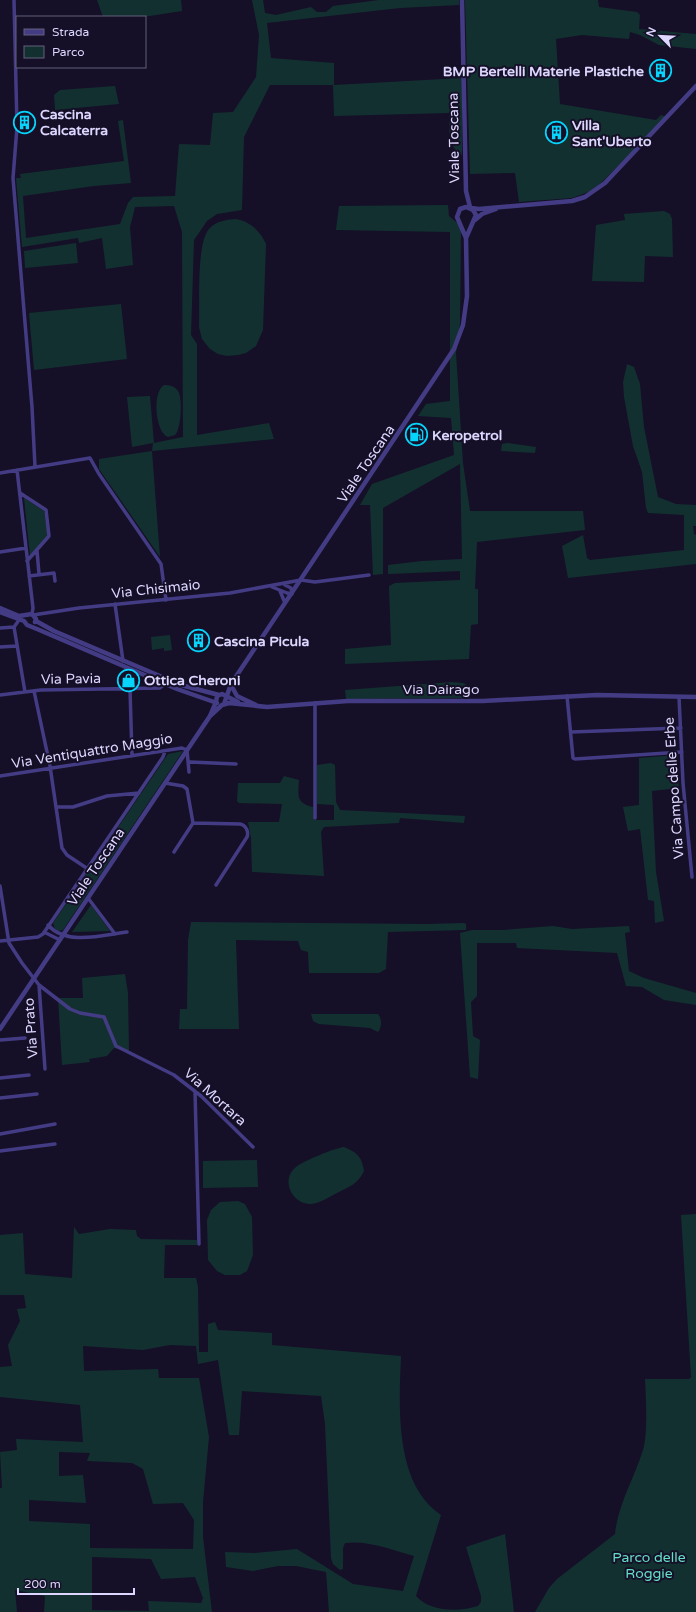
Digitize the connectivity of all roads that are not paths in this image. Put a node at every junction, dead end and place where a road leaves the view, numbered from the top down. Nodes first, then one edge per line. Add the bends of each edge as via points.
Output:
1 (14, 0) edge
2 (462, 0) edge
3 (696, 86) edge
4 (466, 191) junction
5 (503, 206) junction
6 (470, 208) junction
7 (460, 209) junction
8 (473, 222) junction
9 (460, 224) junction
10 (466, 238) junction
11 (35, 467) junction
12 (17, 470) junction
13 (0, 473) edge
14 (20, 493) junction
15 (26, 548) junction
16 (37, 551) junction
17 (0, 552) edge
18 (28, 561) junction
19 (40, 574) junction
20 (29, 576) junction
21 (369, 576) dead end
22 (301, 580) junction
23 (55, 581) dead end
24 (284, 584) junction
25 (271, 587) junction
26 (280, 590) junction
27 (292, 594) junction
28 (166, 600) junction
29 (116, 604) junction
30 (285, 604) junction
31 (0, 608) edge
32 (0, 612) edge
33 (34, 617) junction
34 (23, 619) junction
35 (29, 626) junction
36 (14, 627) junction
37 (0, 628) edge
38 (17, 646) junction
39 (0, 648) edge
40 (123, 661) junction
41 (165, 684) junction
42 (231, 684) junction
43 (130, 689) junction
44 (34, 691) junction
45 (25, 692) junction
46 (220, 694) junction
47 (0, 695) edge
48 (226, 696) junction
49 (567, 696) junction
50 (679, 697) junction
51 (696, 697) edge
52 (216, 702) junction
53 (315, 703) junction
54 (240, 704) junction
55 (223, 705) junction
56 (262, 707) junction
57 (210, 716) junction
58 (681, 728) junction
59 (571, 732) junction
60 (187, 750) junction
61 (165, 751) junction
62 (682, 752) junction
63 (132, 756) junction
64 (190, 762) junction
65 (236, 764) dead end
66 (51, 768) junction
67 (190, 772) dead end
68 (0, 776) edge
69 (165, 783) junction
70 (139, 793) junction
71 (56, 806) junction
72 (315, 818) dead end
73 (193, 823) junction
74 (174, 852) dead end
75 (88, 869) junction
76 (692, 877) dead end
77 (216, 885) dead end
78 (0, 886) edge
79 (88, 898) junction
80 (48, 925) junction
81 (44, 932) junction
82 (127, 932) dead end
83 (115, 934) junction
84 (63, 935) junction
85 (8, 940) junction
86 (60, 940) junction
87 (0, 941) edge
88 (34, 978) junction
89 (39, 985) junction
90 (0, 1029) edge
91 (25, 1038) dead end
92 (0, 1040) edge
93 (45, 1069) dead end
94 (29, 1075) dead end
95 (0, 1078) edge
96 (195, 1092) junction
97 (37, 1094) dead end
98 (0, 1098) edge
99 (55, 1124) dead end
100 (0, 1134) edge
101 (55, 1144) dead end
102 (253, 1147) dead end
103 (0, 1151) edge
104 (199, 1244) dead end

1 - 11 street via 17,127 13,178
2 - 4 street, Viale Toscana
3 - 5 street via 595,192 572,201
4 - 6 street, Viale Toscana
4 - 7 street, Viale Toscana
5 - 6 street
5 - 8 street via 482,214
6 - 7 street
6 - 8 street, Viale Toscana via 476,215
7 - 9 street, Viale Toscana via 457,217
8 - 9 street via 466,226
8 - 10 street, Viale Toscana
9 - 10 street, Viale Toscana
10 - 22 street, Viale Toscana via 467,305 464,325 454,349
11 - 12 street
11 - 28 street via 90,458 161,564
12 - 13 street
12 - 14 street
14 - 15 street
14 - 16 street via 46,510 49,536
15 - 17 street
15 - 18 street
16 - 18 street
16 - 19 street
18 - 20 street
19 - 20 street
19 - 23 street via 54,573
20 - 33 street
21 - 22 street, Via Chisimaio via 315,582
22 - 24 street, Via Chisimaio
22 - 27 street, Viale Toscana
24 - 25 street, Via Chisimaio
24 - 27 street via 291,588
25 - 26 street, Via Chisimaio
25 - 28 street, Via Chisimaio
26 - 27 street, Via Chisimaio
26 - 30 street
27 - 30 street, Viale Toscana
28 - 29 street, Via Chisimaio
29 - 33 street, Via Chisimaio via 42,613
29 - 40 street
30 - 42 street, Viale Toscana
31 - 34 street
32 - 34 street
33 - 34 street
33 - 35 street via 33,625
33 - 40 street
34 - 35 street
34 - 36 street
35 - 41 street
36 - 37 street
36 - 38 street
38 - 39 street
38 - 45 street
40 - 46 street via 181,685
41 - 43 street, Via Pavia via 160,688
41 - 52 street
42 - 46 street, Viale Toscana
42 - 48 street, Viale Toscana
42 - 56 street via 237,696
43 - 44 street, Via Pavia
43 - 63 street
44 - 45 street, Via Pavia
44 - 66 street
45 - 47 street, Via Pavia
46 - 48 street
46 - 52 street
48 - 54 street
48 - 55 street via 227,701
49 - 50 street, Via Dairago via 611,694
49 - 53 street, Via Dairago via 483,701 358,700
49 - 59 street
50 - 51 street, Via Dairago
50 - 58 street, Via Campo delle Erbe
52 - 55 street
52 - 57 street, Viale Toscana
53 - 56 street, Via Dairago
53 - 72 street
54 - 55 street
54 - 56 street, Via Dairago
55 - 57 street, Viale Toscana
57 - 60 street, Viale Toscana
58 - 59 street
58 - 62 street, Via Campo delle Erbe
59 - 62 street via 575,759
60 - 61 street, Via Ventiquattro Maggio via 182,748
60 - 64 street
60 - 69 street, Viale Toscana
61 - 63 street, Via Ventiquattro Maggio
61 - 70 street, Viale Toscana
62 - 76 street, Via Campo delle Erbe
63 - 66 street, Via Ventiquattro Maggio
64 - 65 street
64 - 67 street
66 - 68 street, Via Ventiquattro Maggio
66 - 71 street
69 - 73 street via 187,789
69 - 79 street, Viale Toscana
70 - 71 street via 107,796 74,807
70 - 75 street, Viale Toscana
71 - 75 street via 62,849
73 - 74 street
73 - 77 street via 241,824 248,834
75 - 80 street, Viale Toscana
78 - 85 street, Via Mortara
79 - 83 street
79 - 84 street, Viale Toscana
80 - 81 street, Viale Toscana
80 - 84 street
81 - 85 street via 39,936
81 - 86 street
82 - 83 street
83 - 84 street via 88,937
84 - 86 street, Viale Toscana
85 - 87 street
85 - 88 street, Via Mortara via 13,952
86 - 88 street, Viale Toscana
88 - 89 street, Via Mortara
88 - 90 street, Viale Toscana
89 - 93 street, Via Prato
89 - 96 street, Via Mortara via 73,1011 102,1016 116,1046 172,1073
91 - 92 street
94 - 95 street
96 - 102 street, Via Mortara
96 - 104 street
97 - 98 street
99 - 100 street
101 - 103 street

